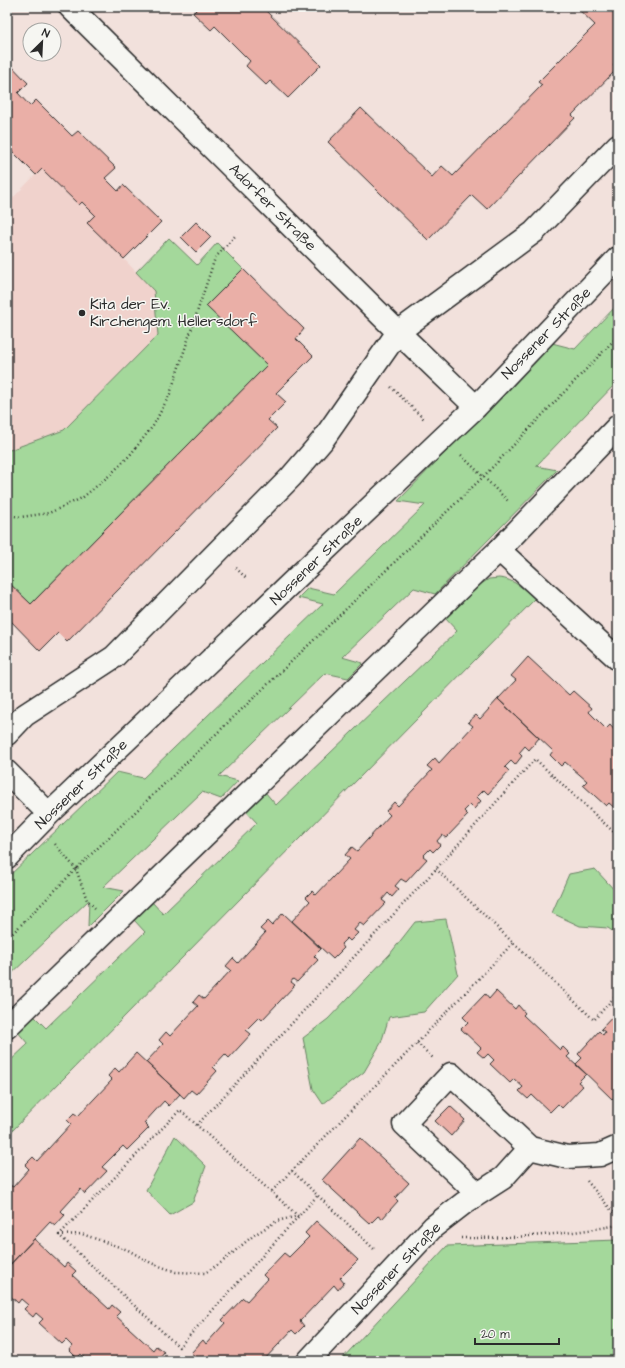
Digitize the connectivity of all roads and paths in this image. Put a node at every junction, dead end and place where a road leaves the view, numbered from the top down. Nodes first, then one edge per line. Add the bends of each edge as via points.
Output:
1 (70, 7) edge
2 (618, 145) edge
3 (235, 236) dead end
4 (618, 258) edge
5 (398, 332) junction
6 (618, 336) edge
7 (372, 368) junction
8 (476, 407) junction
9 (618, 426) edge
10 (443, 438) junction
11 (483, 477) junction
12 (7, 516) edge
13 (528, 521) junction
14 (499, 550) junction
15 (618, 659) edge
16 (7, 734) edge
17 (7, 772) edge
18 (44, 820) junction
19 (618, 836) edge
20 (7, 856) edge
21 (76, 869) junction
22 (436, 869) junction
23 (111, 926) junction
24 (7, 939) edge
25 (513, 943) junction
26 (618, 993) edge
27 (7, 1027) edge
28 (197, 1125) junction
29 (618, 1147) edge
30 (530, 1148) junction
31 (567, 1157) junction
32 (292, 1171) junction
33 (272, 1191) junction
34 (478, 1194) junction
35 (318, 1195) junction
36 (298, 1216) junction
37 (618, 1218) edge
38 (618, 1225) edge
39 (432, 1227) junction
40 (59, 1236) junction
41 (394, 1268) junction
42 (308, 1361) edge

1 - 5 street, Adorfer Straße
2 - 5 street via 534,232
3 - 12 path via 215,258 170,394 153,426 130,455 82,498 50,513
4 - 8 street, Nossener Straße
5 - 7 street
5 - 8 street, Adorfer Straße
6 - 11 path
7 - 10 path
7 - 16 street via 322,441 291,476 114,657 25,715
8 - 10 street, Nossener Straße
9 - 13 street
10 - 11 path
10 - 18 street, Nossener Straße
11 - 13 path
11 - 21 path
13 - 14 street
14 - 15 street
14 - 23 street
17 - 18 street
18 - 20 street, Nossener Straße
18 - 21 path
19 - 22 path via 535,759
21 - 23 path via 87,900
21 - 24 path
22 - 25 path
22 - 28 path
23 - 27 street
25 - 26 path via 594,1020
25 - 32 path
28 - 33 path
28 - 40 path via 180,1110
29 - 31 street via 600,1155
30 - 31 street
30 - 34 street, Nossener Straße via 503,1178
30 - 34 street via 451,1074 404,1124
31 - 37 path
32 - 33 path
32 - 35 path
33 - 36 path
34 - 39 street, Nossener Straße
35 - 36 path
35 - 41 path
36 - 40 path via 277,1222 254,1236 205,1273 176,1272 151,1263 128,1250 82,1234
36 - 40 path via 179,1347
38 - 39 path via 524,1237 460,1238
39 - 41 street, Nossener Straße
41 - 42 street, Nossener Straße

